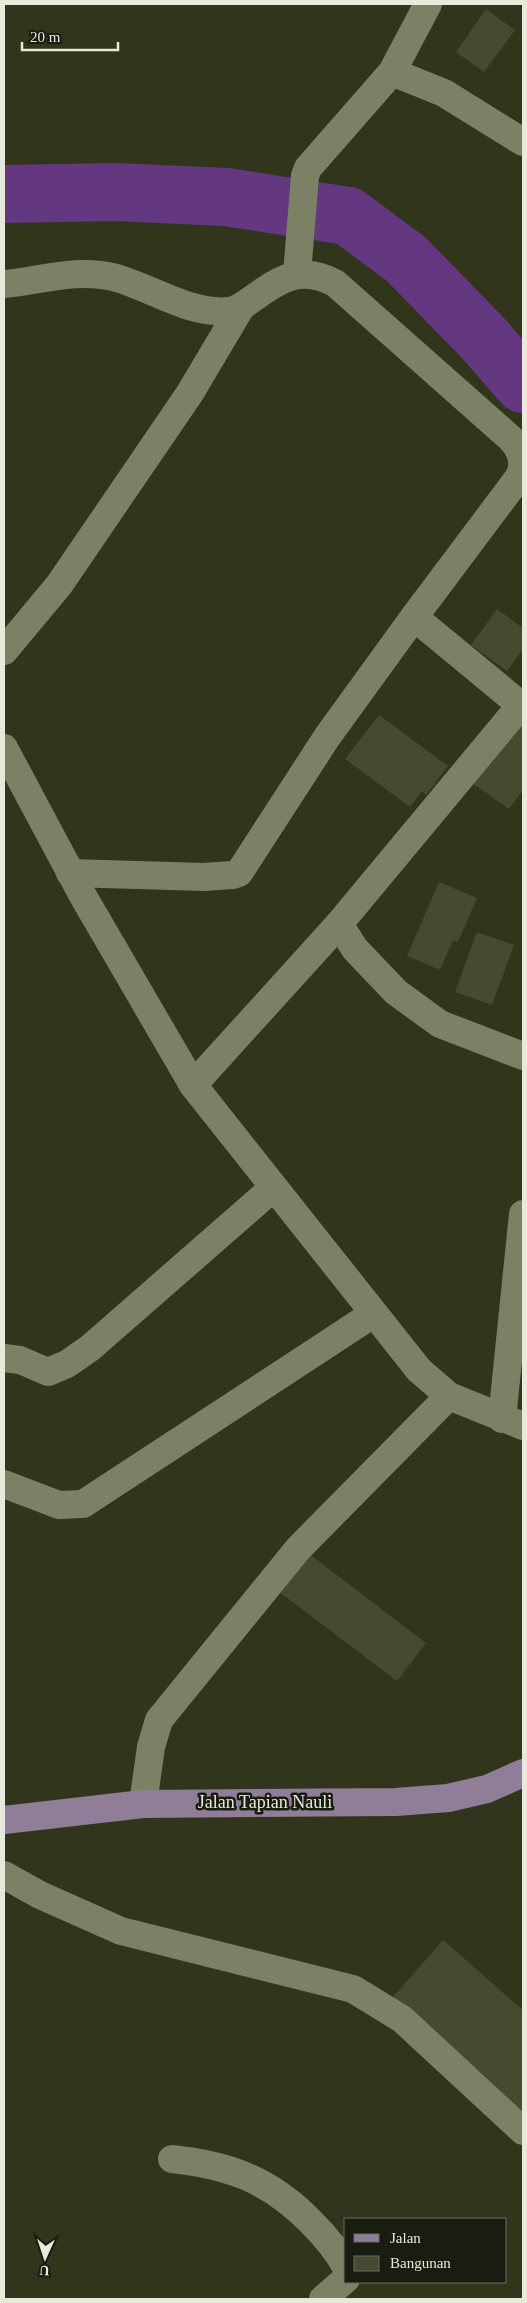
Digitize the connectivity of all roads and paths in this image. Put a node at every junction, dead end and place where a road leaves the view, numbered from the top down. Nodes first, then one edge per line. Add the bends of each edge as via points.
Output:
1 (428, 4) edge
2 (392, 72) junction
3 (523, 142) edge
4 (297, 274) junction
5 (4, 284) edge
6 (241, 307) junction
7 (414, 617) junction
8 (4, 651) edge
9 (522, 706) edge
10 (4, 748) edge
11 (70, 873) junction
12 (339, 924) junction
13 (523, 1056) edge
14 (192, 1085) junction
15 (273, 1188) junction
16 (523, 1214) edge
17 (373, 1314) junction
18 (4, 1358) edge
19 (449, 1396) junction
20 (512, 1422) edge
21 (4, 1484) edge
22 (523, 1773) edge
23 (142, 1804) junction
24 (4, 1820) edge
25 (4, 1875) edge
26 (523, 2130) edge
27 (172, 2159) dead end
28 (344, 2264) edge
29 (344, 2281) edge
30 (323, 2299) edge

1 - 2 street
2 - 3 street via 444,93
2 - 4 street via 314,160 305,176
4 - 6 street via 272,285
4 - 7 street via 335,283 510,438 522,456 519,477
5 - 6 street via 64,274 88,274 119,279 190,306 229,311
6 - 8 street via 190,393 59,586
7 - 9 street
7 - 11 street via 327,737 239,872 204,876
9 - 12 street
10 - 11 street
11 - 14 street
12 - 13 street via 355,948 396,992 440,1024
12 - 14 street
14 - 15 street
15 - 17 street
15 - 18 street via 90,1348 67,1364 45,1372 20,1360
16 - 20 street
17 - 19 street via 419,1370
17 - 21 street via 83,1504 59,1505
19 - 20 street
19 - 23 street via 298,1549 159,1720
22 - 23 main road, Jalan Tapian Nauli via 487,1789 448,1798 396,1802
23 - 24 main road, Jalan Tapian Nauli
25 - 26 street via 121,1931 353,1990 402,2019
27 - 28 street via 231,2170 261,2182 290,2201 322,2233
29 - 30 street

